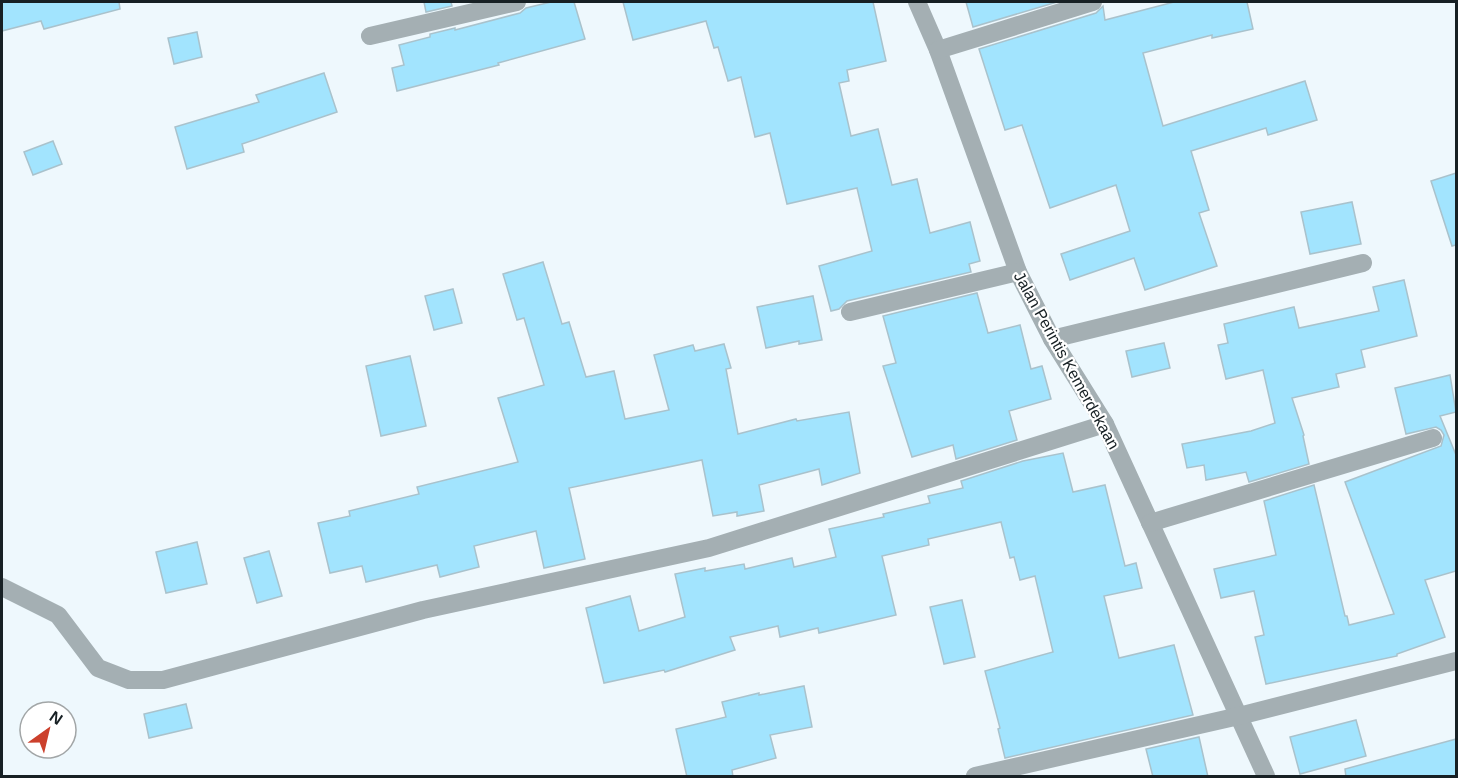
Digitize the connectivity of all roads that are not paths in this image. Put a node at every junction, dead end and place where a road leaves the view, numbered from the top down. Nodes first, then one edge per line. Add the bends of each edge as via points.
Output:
1 (517, 2) edge
2 (917, 2) edge
3 (1094, 2) edge
4 (370, 36) dead end
5 (938, 50) junction
6 (1363, 264) dead end
7 (1018, 272) junction
8 (850, 312) dead end
9 (1052, 339) junction
10 (1105, 424) junction
11 (1433, 438) dead end
12 (1150, 523) junction
13 (2, 587) edge
14 (1456, 661) edge
15 (1239, 716) junction
16 (975, 777) edge
17 (1266, 777) edge

1 - 4 street
2 - 5 street, Jalan Perintis Kemerdekaan
3 - 5 street
5 - 7 street, Jalan Perintis Kemerdekaan
6 - 9 street
7 - 8 street
7 - 9 street, Jalan Perintis Kemerdekaan
9 - 10 street, Jalan Perintis Kemerdekaan
10 - 12 street, Jalan Perintis Kemerdekaan
10 - 13 street via 709,548 423,610 163,680 129,680 99,668 58,615
11 - 12 street
12 - 15 street, Jalan Perintis Kemerdekaan
14 - 15 street
15 - 16 street
15 - 17 street, Jalan Perintis Kemerdekaan

